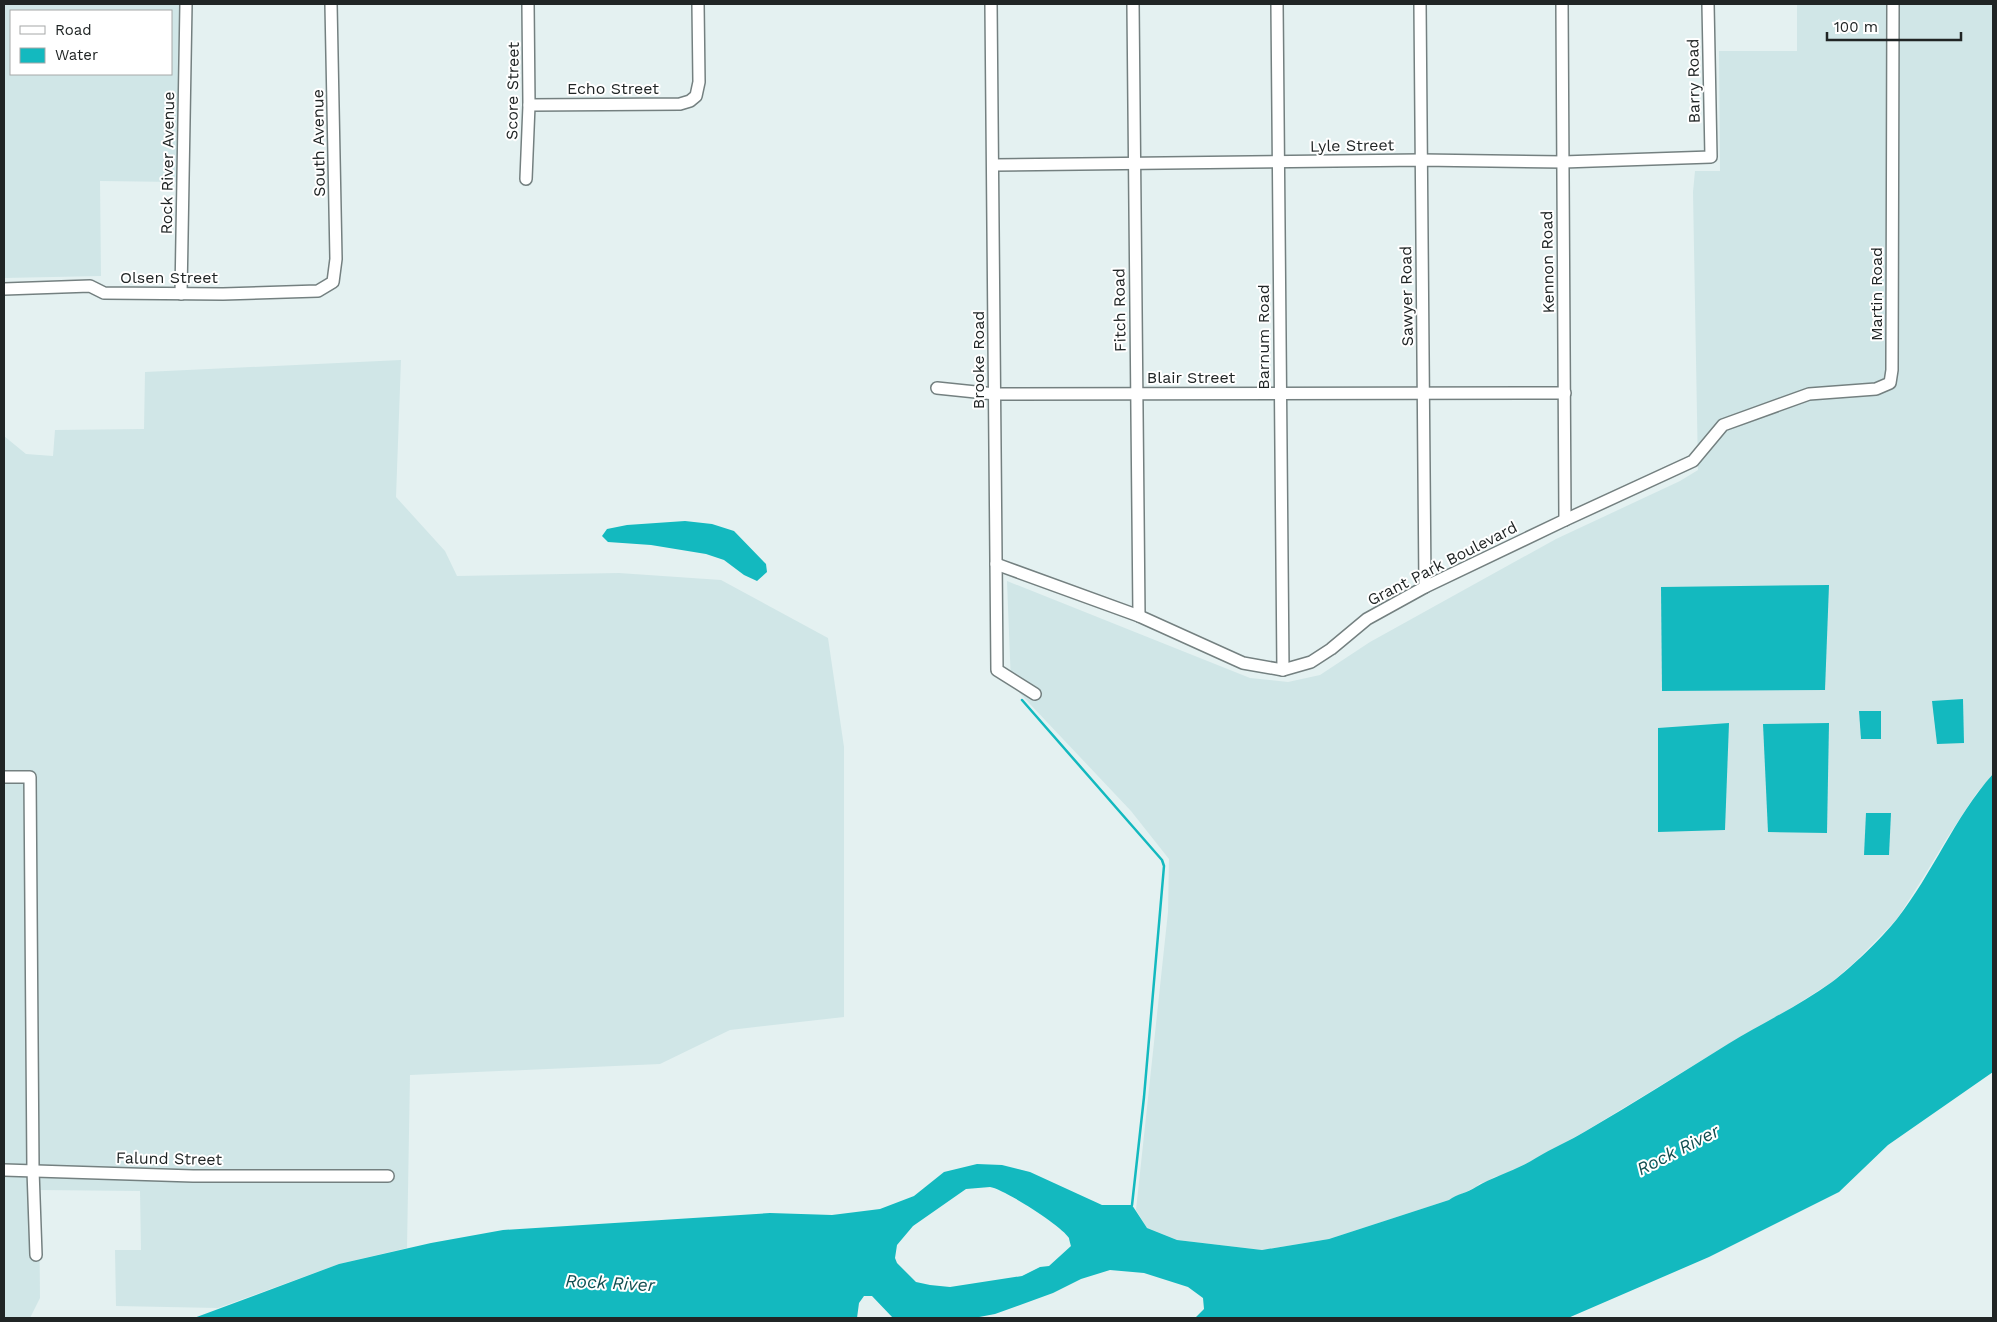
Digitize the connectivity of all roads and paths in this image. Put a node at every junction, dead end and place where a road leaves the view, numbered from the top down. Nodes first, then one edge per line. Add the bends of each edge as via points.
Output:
1 (186, 4) edge
2 (331, 4) edge
3 (528, 4) edge
4 (698, 4) edge
5 (991, 4) edge
6 (1133, 4) edge
7 (1277, 4) edge
8 (1420, 4) edge
9 (1562, 4) edge
10 (1708, 4) edge
11 (1893, 4) edge
12 (529, 105) junction
13 (1711, 157) joint
14 (1421, 160) junction
15 (1562, 162) junction
16 (1278, 163) junction
17 (994, 165) junction
18 (1134, 165) junction
19 (526, 179) dead end
20 (332, 282) joint
21 (4, 289) edge
22 (181, 294) junction
23 (937, 388) dead end
24 (1423, 392) junction
25 (1280, 393) junction
26 (1565, 393) junction
27 (995, 394) junction
28 (1136, 394) junction
29 (1706, 447) joint
30 (1565, 520) junction
31 (996, 564) junction
32 (1425, 587) junction
33 (1139, 616) junction
34 (1283, 670) junction
35 (1035, 694) dead end
36 (4, 777) edge
37 (4, 1170) edge
38 (33, 1170) junction
39 (388, 1176) dead end
40 (36, 1255) dead end

1 - 22 street, Rock River Avenue
2 - 20 street, South Avenue via 336,259
3 - 12 street, Score Street
4 - 12 street, Echo Street via 699,82 696,96 690,101 680,104
5 - 17 street, Brooke Road
6 - 18 street, Fitch Road
7 - 16 street, Barnum Road
8 - 14 street, Sawyer Road
9 - 15 street, Kennon Road
10 - 13 street, Barry Road
11 - 29 street, Martin Road via 1890,383 1876,389 1809,394 1723,425
12 - 19 street, Score Street
13 - 15 street, Lyle Street
14 - 15 street, Lyle Street
14 - 16 street, Lyle Street
14 - 24 street, Sawyer Road
15 - 26 street, Kennon Road
16 - 18 street, Lyle Street
16 - 25 street, Barnum Road
17 - 18 street, Lyle Street
17 - 27 street, Brooke Road
18 - 28 street, Fitch Road
20 - 22 street, Olsen Street via 318,291
21 - 22 street, Olsen Street via 90,286 104,293
23 - 27 street, Blair Street
24 - 25 street, Blair Street
24 - 26 street, Blair Street
24 - 32 street, Sawyer Road
25 - 28 street, Blair Street
25 - 34 street, Barnum Road
26 - 30 street, Kennon Road
27 - 28 street, Blair Street
27 - 31 street, Brooke Road
28 - 33 street, Fitch Road
29 - 30 street, Grant Park Boulevard via 1693,461
30 - 32 street, Grant Park Boulevard
31 - 33 street, Grant Park Boulevard
31 - 35 street, Brooke Road via 997,670
32 - 34 street, Grant Park Boulevard via 1367,619 1311,662
33 - 34 street, Grant Park Boulevard via 1243,663
36 - 38 street via 30,777
37 - 38 street, Falund Street
38 - 39 street, Falund Street via 193,1176
38 - 40 street

